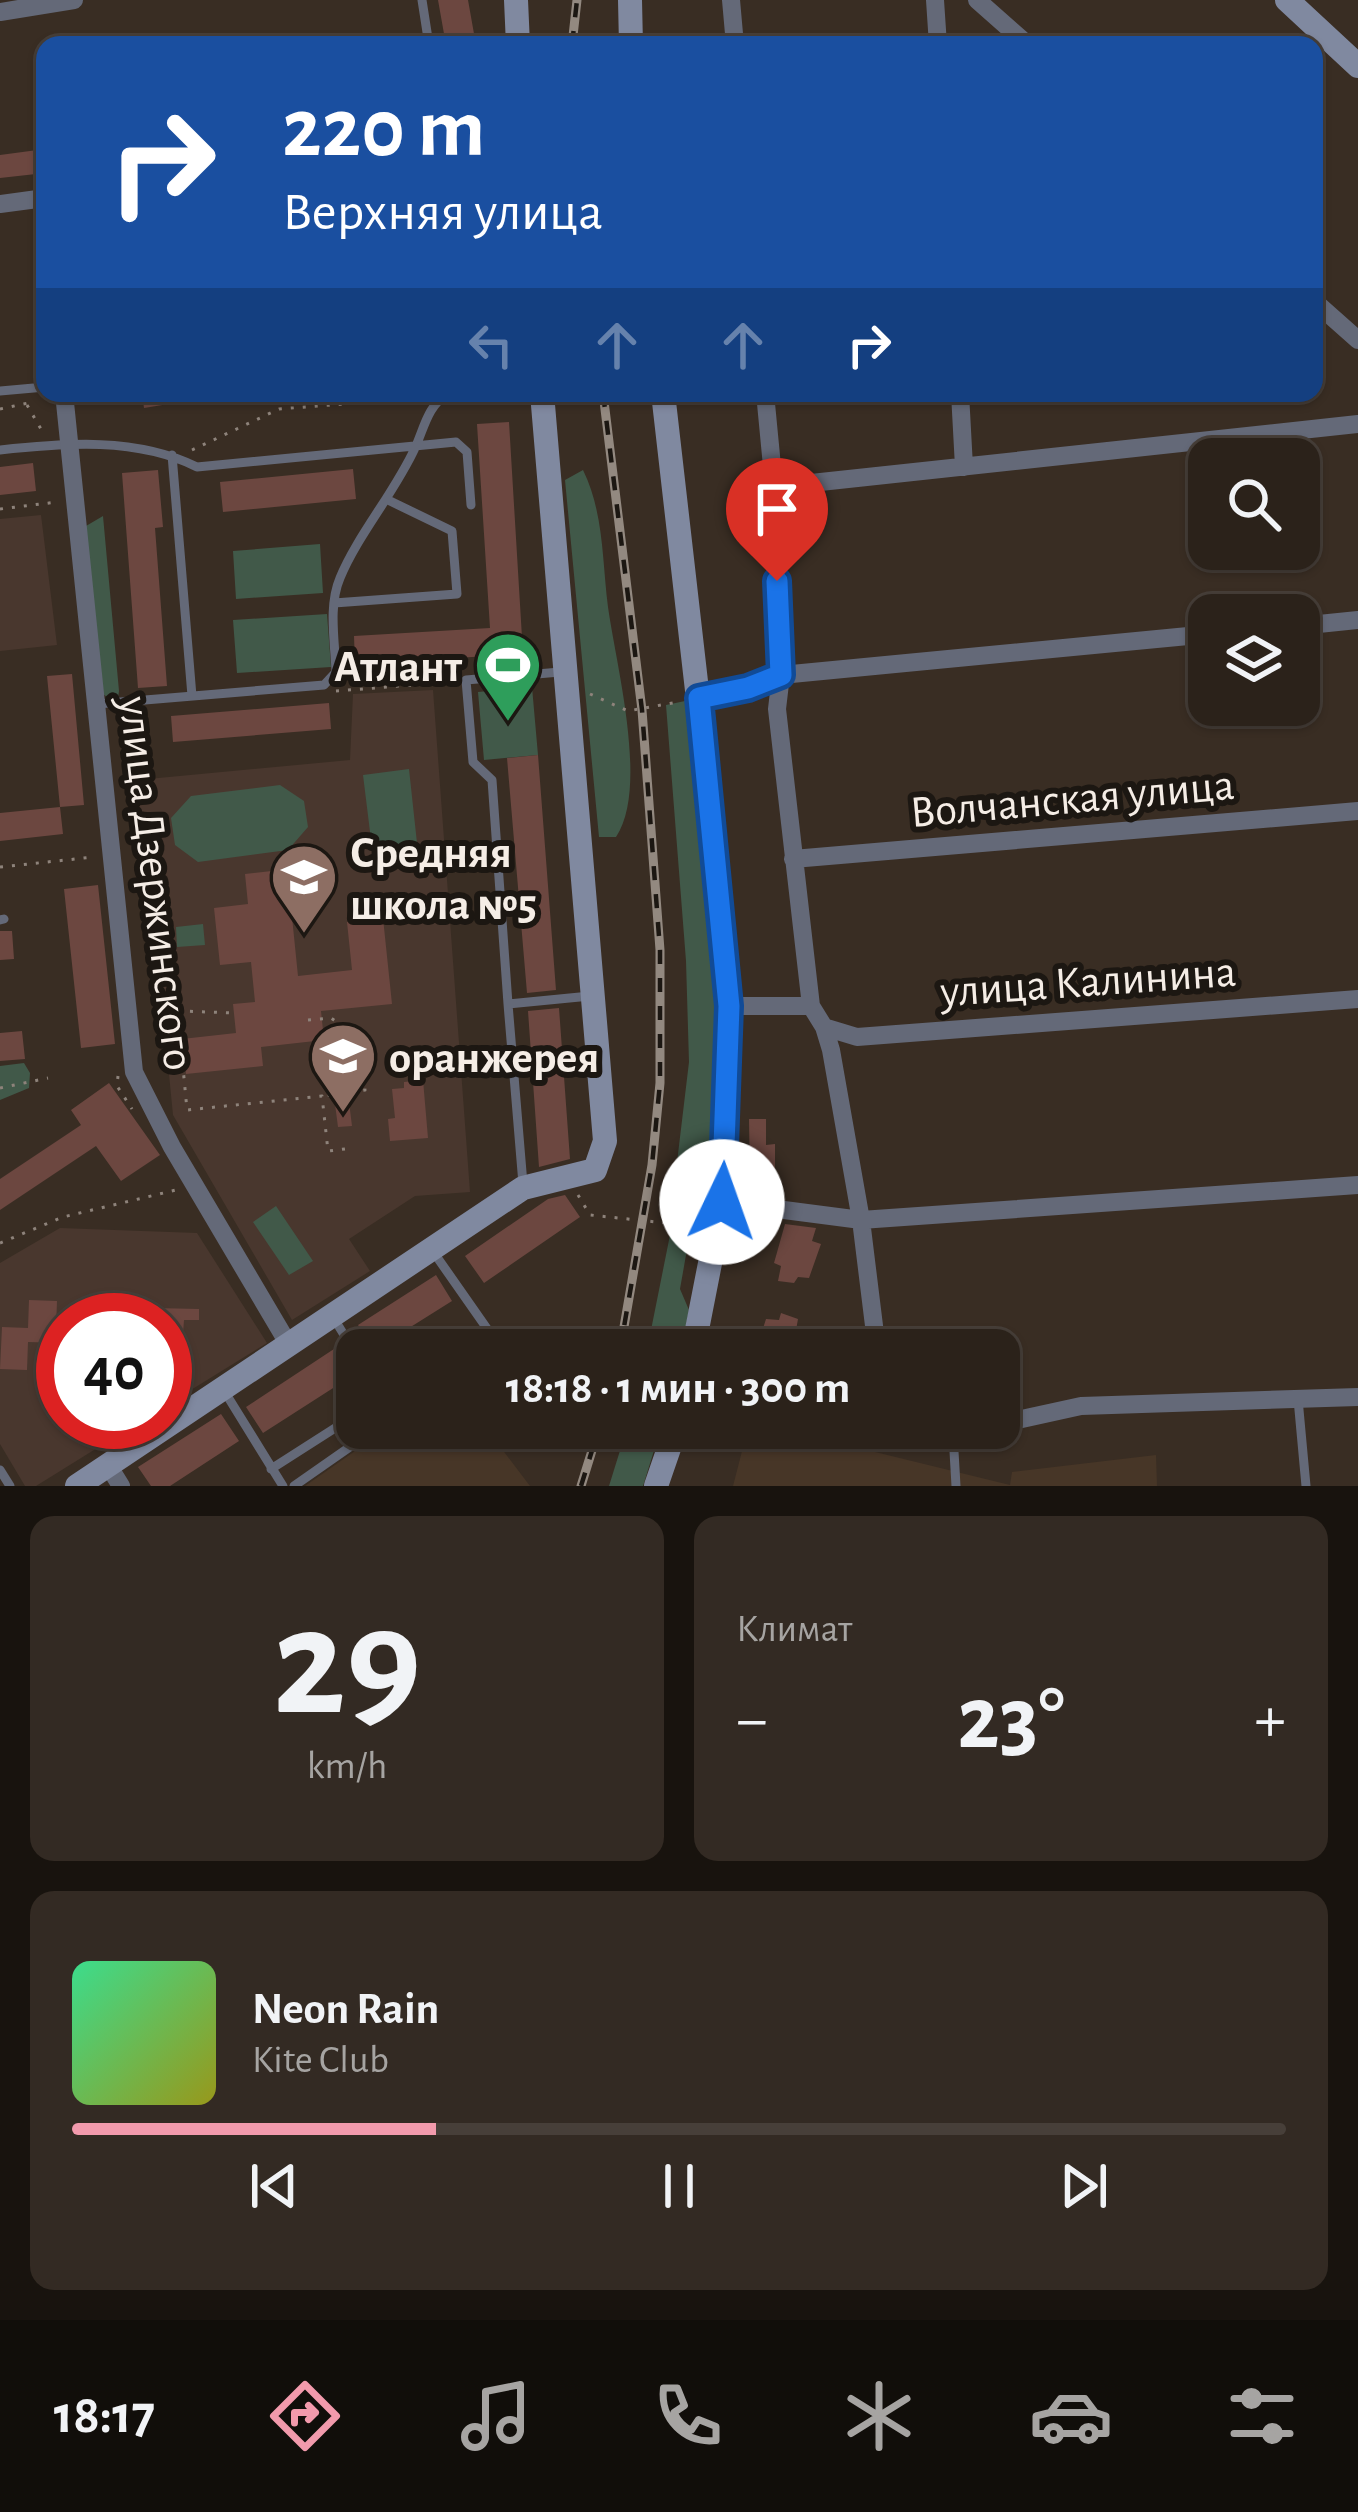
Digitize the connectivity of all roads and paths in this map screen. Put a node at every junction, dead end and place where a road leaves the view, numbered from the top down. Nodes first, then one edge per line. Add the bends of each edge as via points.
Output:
1 (74, 0) edge
2 (422, 0) edge
3 (516, 0) edge
4 (630, 0) edge
5 (730, 0) edge
6 (935, 0) edge
7 (977, 0) edge
8 (1287, 0) edge
9 (0, 12) edge
10 (428, 36) edge
11 (518, 36) edge
12 (631, 36) edge
13 (733, 36) edge
14 (937, 36) edge
15 (1018, 36) edge
16 (1358, 66) edge
17 (36, 199) edge
18 (0, 204) edge
19 (1323, 309) edge
20 (1358, 340) edge
21 (36, 388) edge
22 (0, 391) edge
23 (63, 402) edge
24 (314, 402) edge
25 (356, 402) edge
26 (439, 402) edge
27 (543, 402) edge
28 (664, 402) edge
29 (766, 402) edge
30 (960, 402) edge
31 (314, 405) junction
32 (0, 409) edge
33 (1358, 424) edge
34 (60, 444) junction
35 (416, 446) junction
36 (0, 450) edge
37 (172, 454) junction
38 (964, 467) junction
39 (774, 487) junction
40 (388, 500) junction
41 (57, 502) dead end
42 (471, 505) dead end
43 (0, 509) edge
44 (334, 603) junction
45 (1358, 620) edge
46 (1320, 624) edge
47 (1188, 636) edge
48 (781, 675) junction
49 (567, 683) junction
50 (192, 696) junction
51 (699, 698) junction
52 (97, 704) junction
53 (1358, 812) edge
54 (112, 855) junction
55 (793, 860) junction
56 (0, 867) edge
57 (168, 908) dead end
58 (593, 996) junction
59 (1358, 999) edge
60 (508, 1004) junction
61 (729, 1006) junction
62 (811, 1006) junction
63 (178, 1009) junction
64 (154, 1010) dead end
65 (234, 1013) dead end
66 (308, 1020) dead end
67 (824, 1027) junction
68 (48, 1078) dead end
69 (0, 1088) edge
70 (322, 1096) junction
71 (353, 1148) dead end
72 (571, 1183) dead end
73 (1358, 1185) edge
74 (523, 1188) junction
75 (178, 1190) dead end
76 (711, 1208) junction
77 (861, 1220) junction
78 (698, 1226) junction
79 (698, 1240) dead end
80 (0, 1243) edge
81 (432, 1250) junction
82 (333, 1317) junction
83 (340, 1329) edge
84 (487, 1329) edge
85 (696, 1329) edge
86 (874, 1329) edge
87 (290, 1345) junction
88 (223, 1388) junction
89 (1358, 1397) edge
90 (1298, 1399) junction
91 (1020, 1419) edge
92 (336, 1427) edge
93 (347, 1449) edge
94 (669, 1449) edge
95 (954, 1449) edge
96 (271, 1468) junction
97 (0, 1470) edge
98 (115, 1475) edge
99 (10, 1486) edge
100 (76, 1486) edge
101 (283, 1486) edge
102 (294, 1486) edge
103 (656, 1486) edge
104 (956, 1486) edge
105 (1306, 1486) edge

1 - 9 street
2 - 10 lane
3 - 11 street
4 - 12 street
5 - 13 street
6 - 14 street
7 - 15 street
8 - 16 street
17 - 18 street
19 - 20 street
21 - 22 lane
23 - 34 street, улица Дзержинского
24 - 31 path
25 - 31 path
26 - 35 lane
27 - 49 street
28 - 51 street
29 - 39 street
30 - 38 street
31 - 37 path via 279,410
32 - 34 path via 27,405
33 - 38 street
34 - 36 lane
34 - 37 lane
34 - 52 street, улица Дзержинского
35 - 37 lane via 196,467
35 - 40 lane
35 - 42 lane via 464,445
37 - 50 lane
38 - 39 street
39 - 48 street
40 - 44 lane via 340,578
40 - 44 lane via 452,531 457,594
41 - 43 path
44 - 50 lane via 332,680
45 - 46 street
47 - 48 street
48 - 51 street
48 - 55 street via 777,710
49 - 51 path via 628,711
49 - 58 street
49 - 60 lane via 466,680 473,762 492,780
50 - 52 lane
51 - 61 street
52 - 54 street, улица Дзержинского
53 - 55 street, Волчанская улица
54 - 56 path
54 - 87 street, улица Дзержинского via 134,1072
55 - 62 street
57 - 63 path
58 - 60 lane
58 - 74 street via 605,1141 595,1170
59 - 67 street, улица Калинина via 857,1037
60 - 74 lane
61 - 62 street
61 - 76 street
62 - 67 street
63 - 64 path
63 - 65 path
63 - 70 path via 187,1110
66 - 70 path via 331,1018 356,1036 365,1090
67 - 77 street
68 - 69 path
70 - 71 path via 328,1151
72 - 78 path via 590,1215
73 - 77 street
74 - 81 street
75 - 80 path via 62,1216
76 - 77 street
76 - 78 path
76 - 85 street
77 - 86 street
78 - 79 path
81 - 82 street
81 - 84 lane
82 - 83 lane
82 - 87 street
87 - 88 street
88 - 96 lane
88 - 98 street
89 - 90 street
90 - 91 street via 1081,1406
90 - 105 lane
92 - 96 lane
93 - 102 lane
94 - 103 street
95 - 104 lane
96 - 101 lane
97 - 99 lane
98 - 100 street

